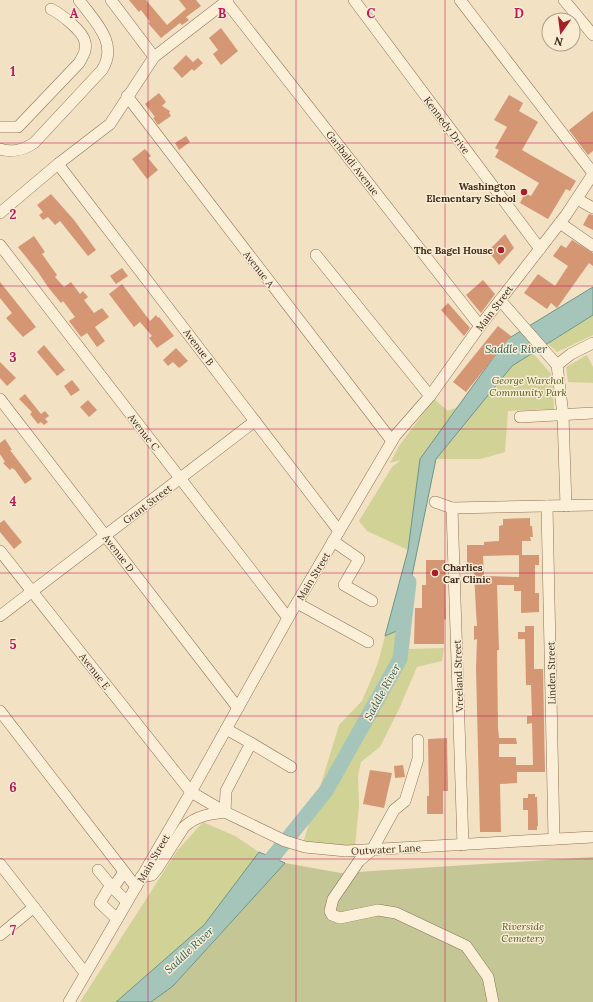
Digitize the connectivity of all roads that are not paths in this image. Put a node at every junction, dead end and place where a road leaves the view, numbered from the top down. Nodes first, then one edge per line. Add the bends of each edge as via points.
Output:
1 (79, 0) edge
2 (111, 0) edge
3 (354, 0) edge
4 (460, 0) edge
5 (564, 0) edge
6 (226, 1) edge
7 (51, 9) dead end
8 (593, 35) edge
9 (154, 57) junction
10 (127, 96) junction
11 (0, 127) edge
12 (0, 149) edge
13 (58, 164) junction
14 (593, 174) edge
15 (577, 199) junction
16 (593, 208) edge
17 (0, 213) edge
18 (560, 223) junction
19 (0, 245) edge
20 (593, 246) edge
21 (540, 249) junction
22 (316, 255) dead end
23 (500, 300) junction
24 (480, 326) junction
25 (593, 343) edge
26 (557, 365) junction
27 (430, 396) junction
28 (0, 399) edge
29 (593, 413) edge
30 (563, 414) junction
31 (520, 417) dead end
32 (256, 421) junction
33 (392, 441) junction
34 (180, 478) junction
35 (435, 502) dead end
36 (593, 505) edge
37 (547, 506) junction
38 (566, 506) junction
39 (452, 508) junction
40 (339, 531) junction
41 (105, 536) junction
42 (333, 542) junction
43 (0, 551) edge
44 (32, 592) junction
45 (372, 601) dead end
46 (297, 602) junction
47 (0, 616) edge
48 (288, 618) junction
49 (368, 642) dead end
50 (238, 708) junction
51 (0, 711) edge
52 (226, 729) junction
53 (418, 740) dead end
54 (251, 743) junction
55 (291, 768) dead end
56 (191, 792) junction
57 (225, 812) junction
58 (593, 836) edge
59 (554, 839) junction
60 (463, 844) junction
61 (372, 850) junction
62 (0, 864) edge
63 (98, 870) dead end
64 (124, 872) junction
65 (138, 882) junction
66 (117, 893) junction
67 (34, 907) junction
68 (113, 915) junction
69 (0, 935) edge
70 (85, 973) junction
71 (68, 1002) edge
72 (493, 1002) edge

1 - 12 street via 105,36 109,54 107,63 34,143 25,149 15,151
2 - 9 street
3 - 21 street, Kennedy Drive
4 - 14 street via 547,107
5 - 8 street
6 - 9 street
6 - 24 street, Garibaldi Avenue
7 - 11 street via 81,34 85,42 85,52 79,63 18,127
9 - 10 street
10 - 13 street via 110,124
10 - 33 street, Avenue A
13 - 17 street
13 - 32 street, Avenue B
14 - 15 street, Main Street
15 - 16 street
15 - 18 street, Main Street
18 - 20 street
18 - 21 street, Main Street
19 - 34 street, Avenue C
21 - 23 street, Main Street
22 - 27 street
23 - 24 street, Main Street
23 - 26 street
24 - 27 street, Main Street
25 - 26 street via 571,354
26 - 30 street
27 - 33 street, Main Street
28 - 41 street, Avenue D
29 - 30 street
30 - 31 street
30 - 38 street
32 - 34 street, Grant Street
32 - 40 street, Avenue B
33 - 40 street, Main Street
34 - 41 street, Grant Street
34 - 48 street, Avenue C
35 - 39 street
36 - 38 street
37 - 38 street
37 - 39 street
37 - 59 street, Linden Street
39 - 60 street, Vreeland Street
40 - 42 street, Main Street
41 - 44 street, Grant Street
41 - 50 street, Avenue D
42 - 45 street via 359,559 344,585
42 - 46 street, Main Street
43 - 44 street, Avenue E
44 - 47 street, Grant Street
44 - 56 street, Avenue E
46 - 48 street, Main Street
46 - 49 street
48 - 50 street, Main Street
50 - 52 street, Main Street
51 - 64 street
52 - 54 street
52 - 56 street, Main Street
53 - 61 street via 418,759 405,801 394,810
54 - 55 street
54 - 57 street via 226,791
56 - 57 street, Outwater Lane
56 - 65 street, Main Street
57 - 61 street, Outwater Lane via 286,841 305,847 346,851
57 - 65 street via 198,817 188,823 158,869
58 - 59 street, Outwater Lane
59 - 60 street, Outwater Lane
60 - 61 street, Outwater Lane
61 - 72 street via 359,861 332,899 332,915 340,918 378,910 396,913 466,946 488,977
62 - 67 street
63 - 66 street
64 - 65 street
64 - 66 street
65 - 66 street, Main Street
66 - 68 street, Main Street
66 - 68 street via 100,903
67 - 69 street
67 - 70 street
68 - 70 street, Main Street
70 - 71 street, Main Street

